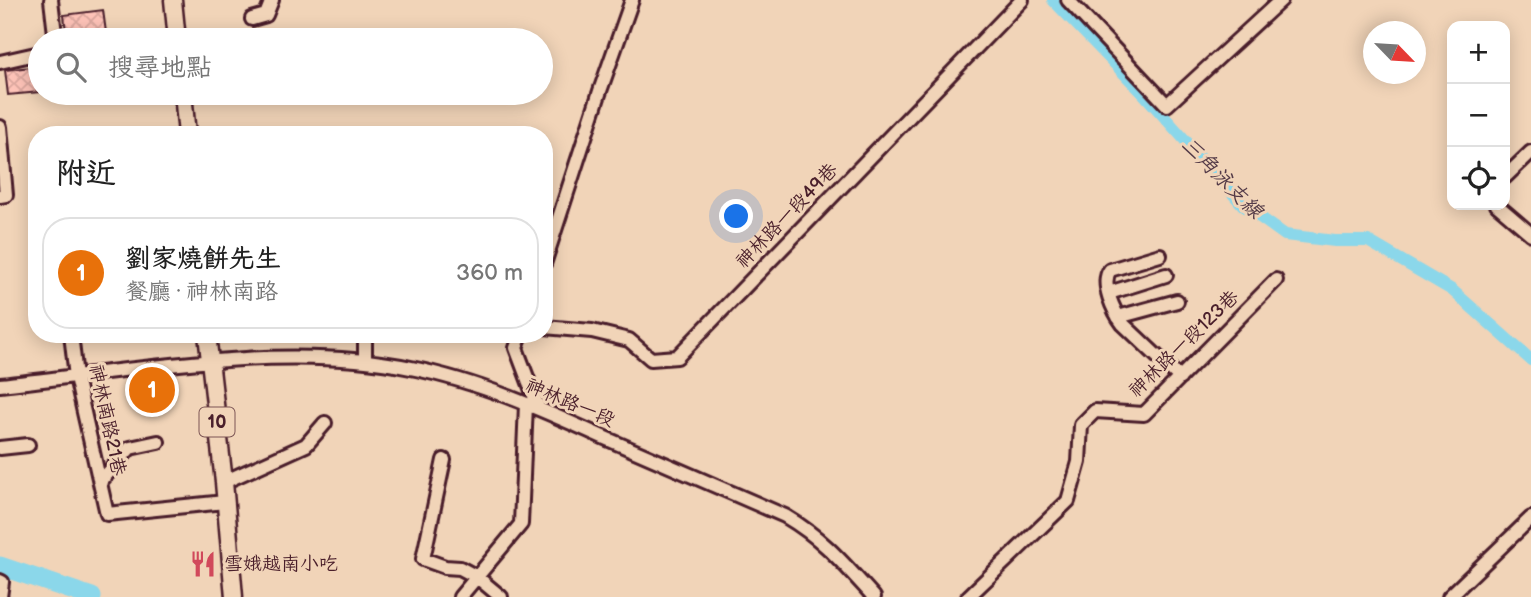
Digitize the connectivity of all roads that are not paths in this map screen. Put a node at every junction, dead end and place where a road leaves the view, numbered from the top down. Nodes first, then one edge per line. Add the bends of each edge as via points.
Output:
1 (51, 0) edge
2 (173, 0) edge
3 (272, 0) edge
4 (632, 0) edge
5 (1022, 0) edge
6 (1068, 0) edge
7 (1281, 0) edge
8 (252, 19) dead end
9 (54, 28) edge
10 (176, 28) edge
11 (28, 56) edge
12 (0, 62) edge
13 (184, 105) edge
14 (186, 126) edge
15 (0, 127) edge
16 (1531, 152) edge
17 (1510, 172) edge
18 (3, 196) edge
19 (1503, 210) edge
20 (1531, 234) edge
21 (553, 236) edge
22 (1160, 255) dead end
23 (1166, 275) dead end
24 (1276, 280) dead end
25 (1110, 293) junction
26 (1177, 301) dead end
27 (1118, 317) junction
28 (553, 328) edge
29 (72, 343) edge
30 (208, 343) edge
31 (365, 343) edge
32 (518, 343) edge
33 (209, 361) junction
34 (365, 361) junction
35 (76, 377) junction
36 (1180, 378) junction
37 (0, 385) edge
38 (526, 404) junction
39 (539, 409) junction
40 (325, 423) dead end
41 (158, 442) dead end
42 (29, 445) dead end
43 (0, 448) edge
44 (444, 460) dead end
45 (100, 482) junction
46 (224, 482) junction
47 (225, 502) junction
48 (1531, 518) edge
49 (477, 577) junction
50 (1, 582) edge
51 (0, 597) edge
52 (234, 597) edge
53 (460, 597) edge
54 (500, 597) edge
55 (874, 597) edge
56 (968, 597) edge
57 (1449, 597) edge

1 - 9 street
2 - 10 main road
3 - 8 street via 266,15
4 - 21 street
5 - 28 street, 神林路一段49巷 via 677,357 651,359 629,340
6 - 7 street via 1167,105
11 - 12 street
13 - 14 main road
15 - 18 street
16 - 17 street
19 - 20 street
22 - 25 street via 1110,270 1106,281
23 - 25 street
24 - 36 street, 神林路一段123巷
25 - 27 street
26 - 27 street
27 - 36 street
29 - 35 street, 神林南路21巷
30 - 33 main road, 10
31 - 34 street
32 - 39 street
33 - 34 street, 神林路一段
33 - 35 street, 神林路一段
33 - 46 main road, 10
34 - 38 street, 神林路一段 via 447,376
35 - 37 street, 神林路一段
35 - 45 street, 神林南路21巷
36 - 56 street, 神林路一段123巷 via 1144,414 1095,411 1080,425 1079,462 1068,500
38 - 39 street, 神林路一段
38 - 49 street via 521,524
39 - 55 street, 神林路一段 via 797,523 824,542
40 - 46 street via 306,445
41 - 45 street via 130,448
42 - 43 street
44 - 49 street via 423,559
45 - 47 street, 神林南路21巷 via 107,514
46 - 47 main road, 10
47 - 52 main road, 10
48 - 57 street
49 - 53 street
49 - 54 street
50 - 51 street

